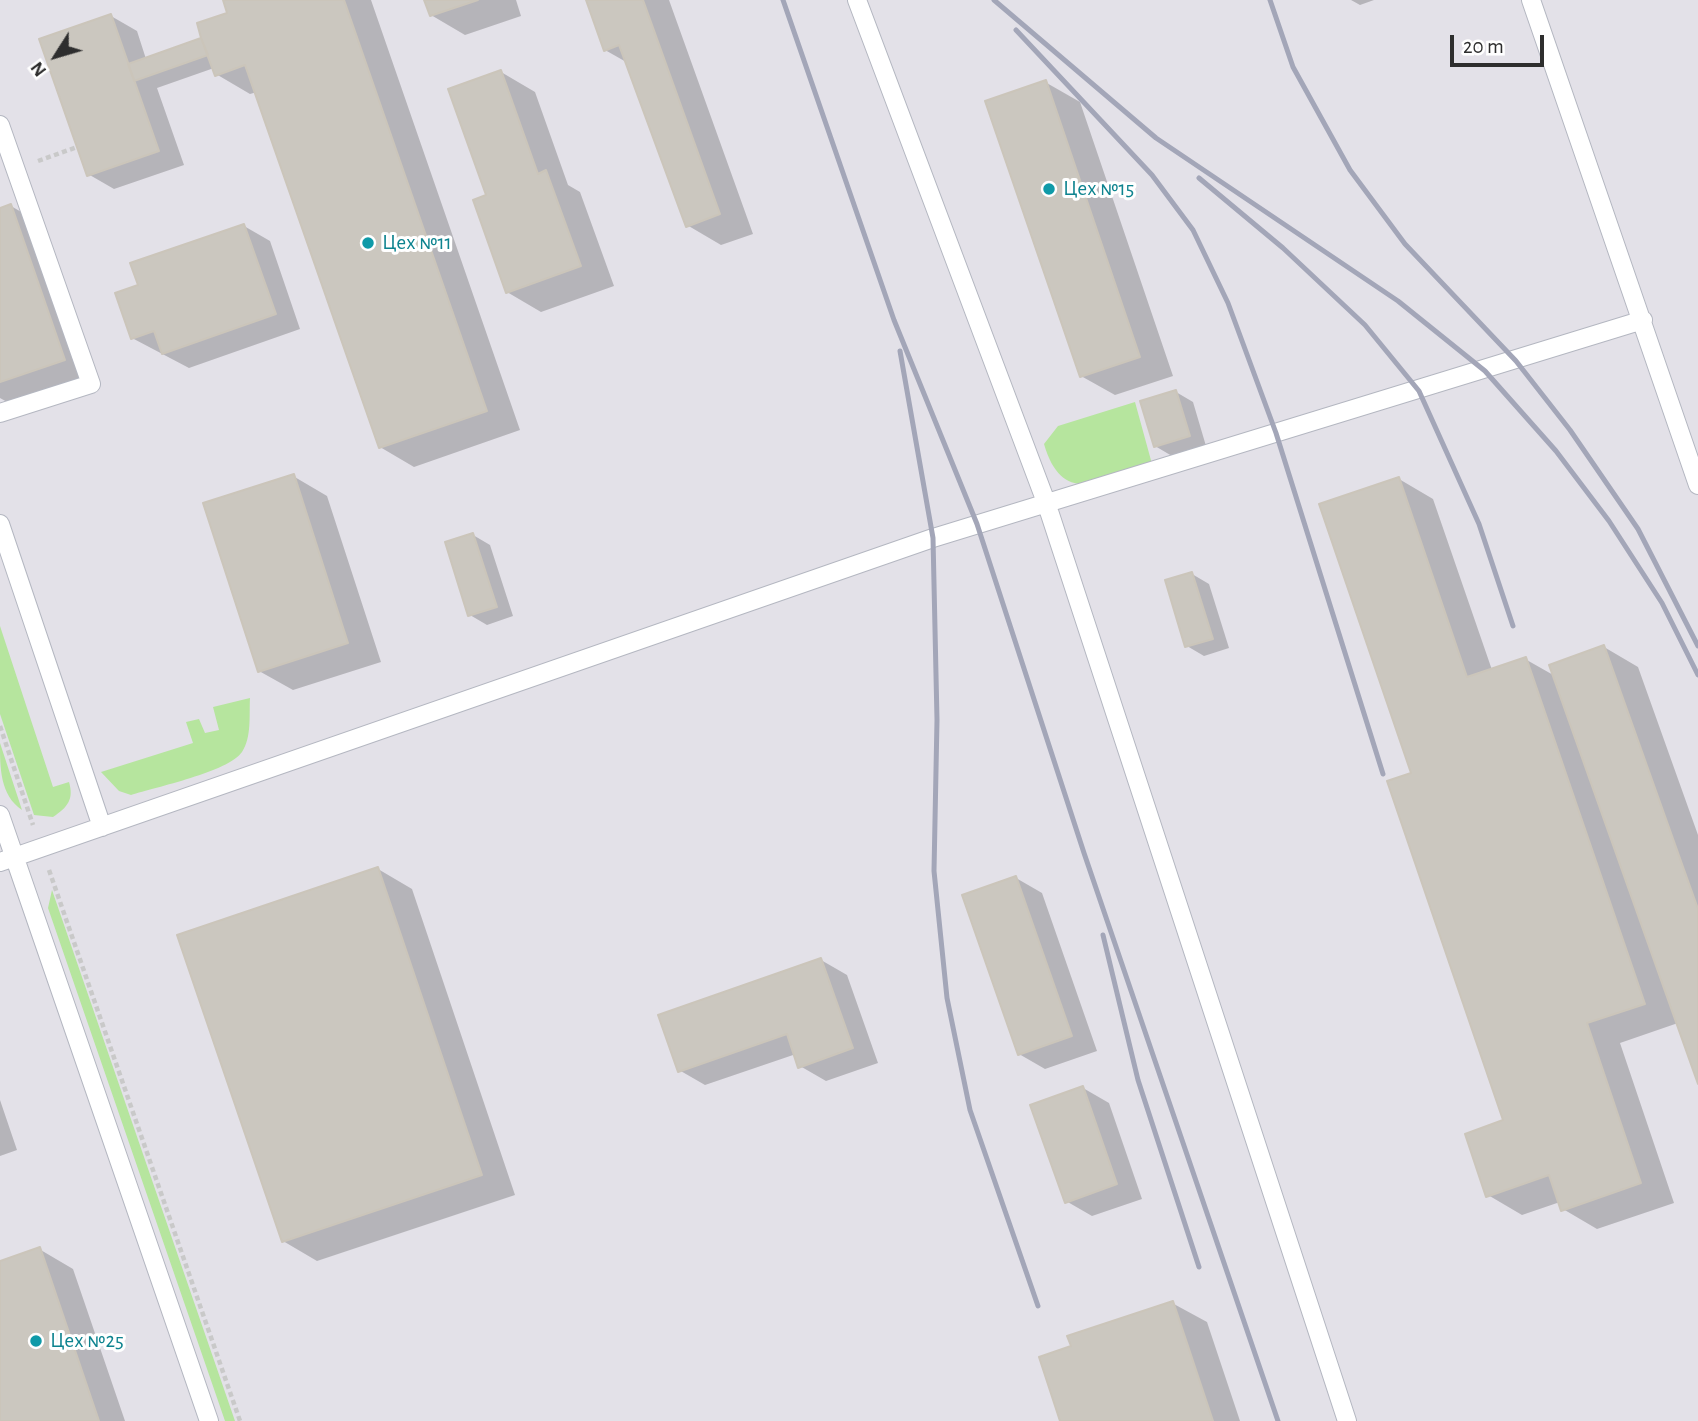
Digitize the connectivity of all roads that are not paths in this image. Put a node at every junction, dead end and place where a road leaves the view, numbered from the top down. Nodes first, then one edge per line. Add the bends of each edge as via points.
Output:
1 (857, 0) edge
2 (1531, 0) edge
3 (0, 125) edge
4 (1643, 320) junction
5 (0, 413) edge
6 (1698, 485) edge
7 (1046, 502) junction
8 (0, 524) edge
9 (0, 815) edge
10 (102, 827) junction
11 (7, 860) edge
12 (208, 1421) edge
13 (1347, 1421) edge

1 - 7 lane
2 - 4 lane
3 - 5 lane via 92,384
4 - 6 lane
4 - 7 lane
7 - 10 lane
7 - 13 lane
8 - 10 lane
9 - 11 lane
10 - 11 lane
11 - 12 lane

